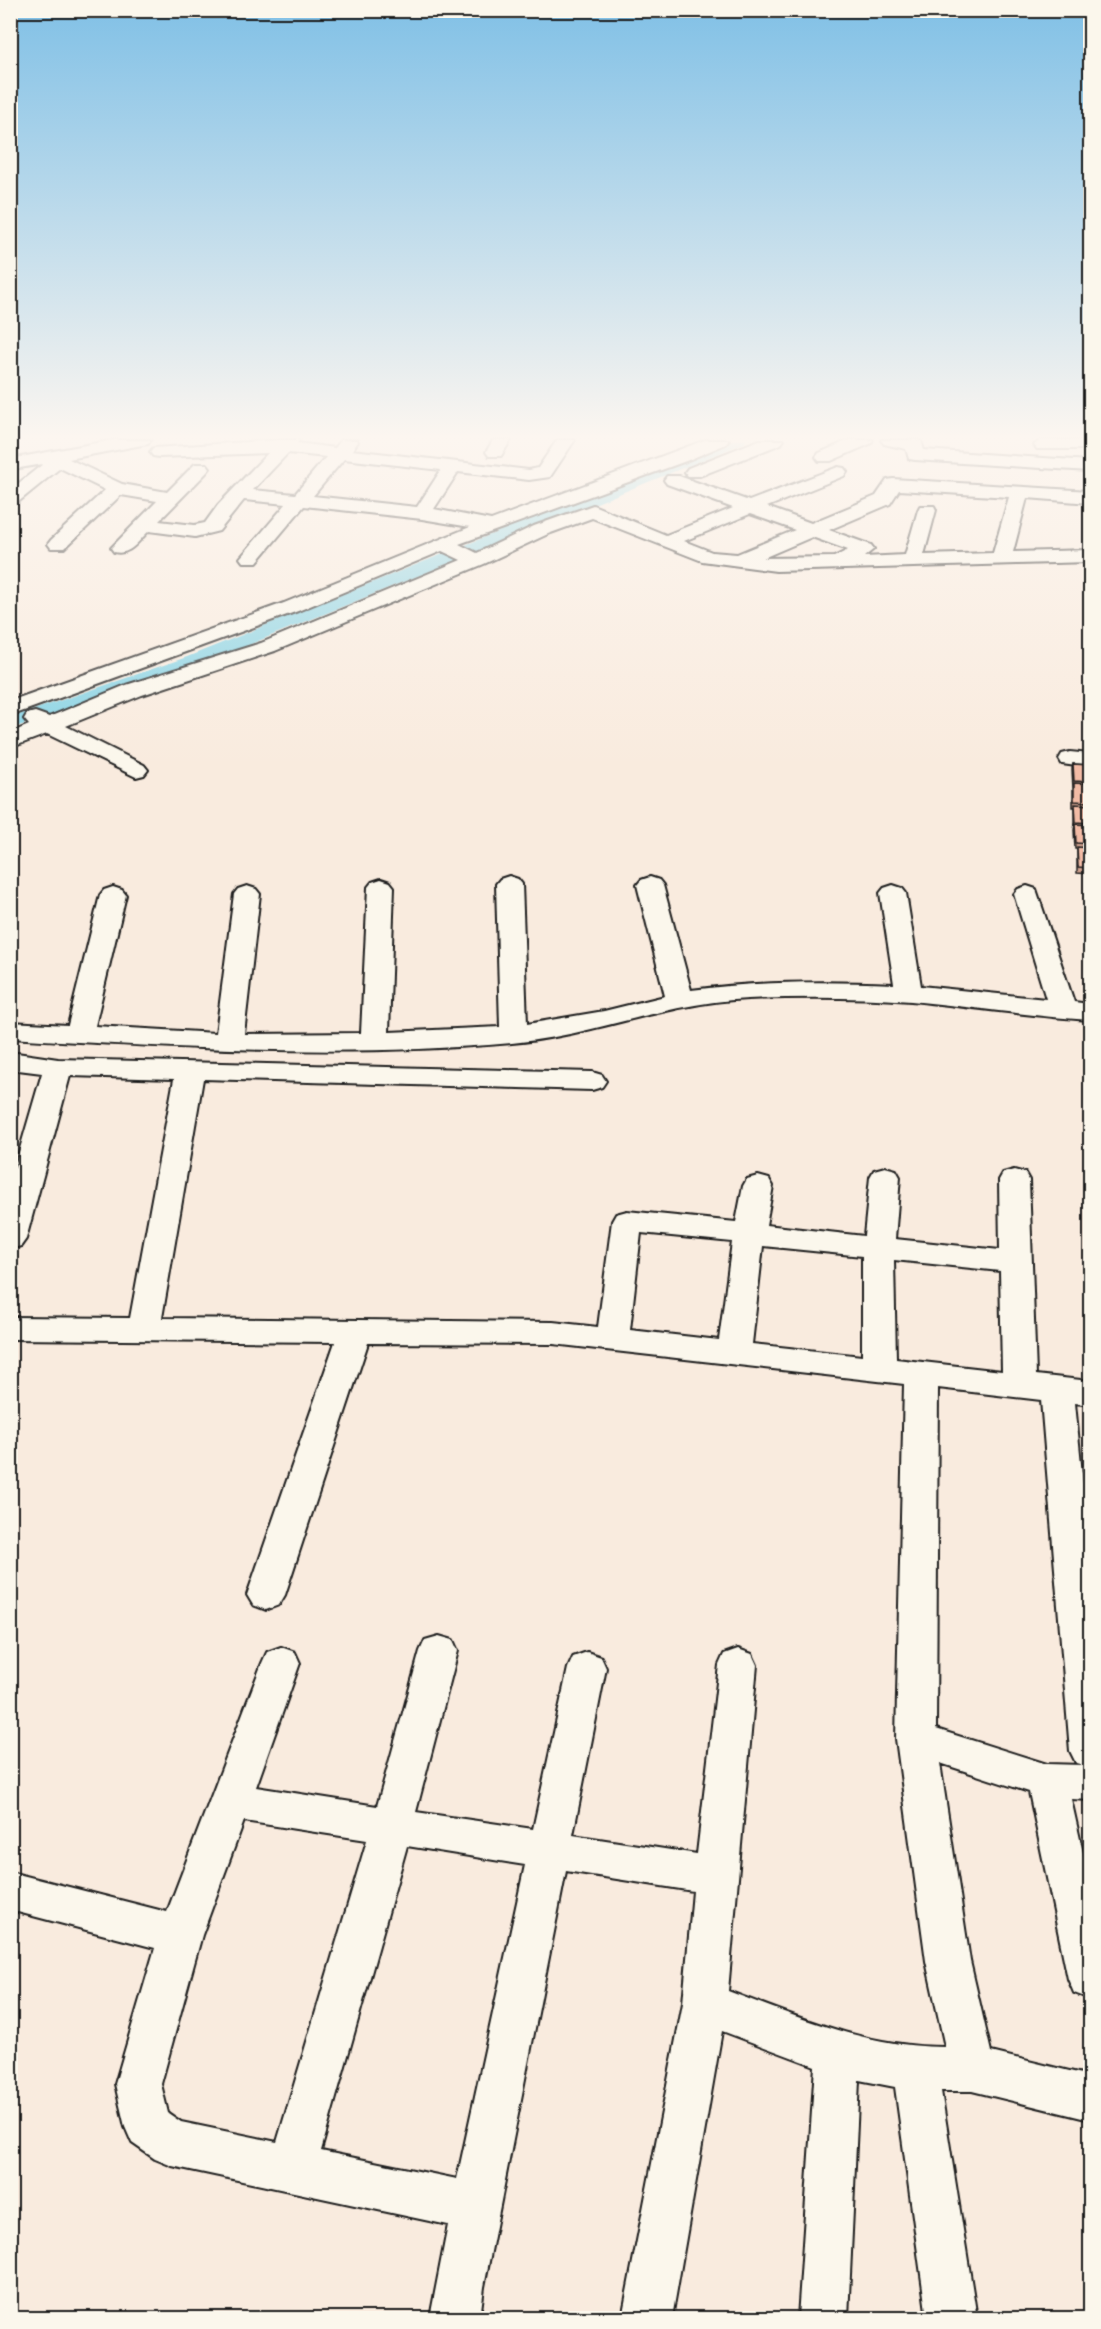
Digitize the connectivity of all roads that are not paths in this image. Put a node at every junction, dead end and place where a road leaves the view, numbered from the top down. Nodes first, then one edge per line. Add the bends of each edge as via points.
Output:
1 (257, 549) edge
2 (468, 549) edge
3 (687, 549) edge
4 (769, 549) edge
5 (863, 549) edge
6 (916, 549) edge
7 (1003, 549) edge
8 (459, 551) junction
9 (1090, 556) edge
10 (249, 558) dead end
11 (1000, 559) junction
12 (740, 561) junction
13 (913, 561) junction
14 (831, 565) junction
15 (26, 714) edge
16 (10, 741) edge
17 (136, 770) dead end
18 (509, 884) dead end
19 (650, 885) dead end
20 (381, 887) dead end
21 (893, 893) dead end
22 (247, 894) dead end
23 (1027, 894) dead end
24 (113, 895) dead end
25 (909, 993) junction
26 (680, 1000) junction
27 (1063, 1009) junction
28 (1090, 1012) edge
29 (10, 1030) edge
30 (80, 1033) junction
31 (514, 1035) junction
32 (375, 1041) junction
33 (229, 1042) junction
34 (10, 1060) edge
35 (58, 1067) junction
36 (190, 1071) junction
37 (592, 1081) dead end
38 (885, 1176) dead end
39 (1014, 1179) dead end
40 (758, 1186) dead end
41 (749, 1234) junction
42 (10, 1239) edge
43 (878, 1248) junction
44 (1016, 1262) junction
45 (10, 1328) edge
46 (144, 1328) junction
47 (355, 1331) junction
48 (613, 1339) junction
49 (734, 1353) junction
50 (879, 1369) junction
51 (921, 1374) junction
52 (1019, 1385) junction
53 (1074, 1391) edge
54 (266, 1595) dead end
55 (439, 1651) dead end
56 (281, 1663) dead end
57 (738, 1665) dead end
58 (587, 1668) dead end
59 (916, 1739) junction
60 (1090, 1751) edge
61 (1047, 1781) junction
62 (1090, 1783) edge
63 (231, 1801) junction
64 (392, 1825) junction
65 (550, 1851) junction
66 (716, 1876) junction
67 (10, 1891) edge
68 (180, 1935) junction
69 (1090, 1979) edge
70 (705, 2003) junction
71 (838, 2054) junction
72 (915, 2069) junction
73 (972, 2069) junction
74 (1090, 2098) edge
75 (292, 2169) junction
76 (475, 2207) junction
77 (454, 2319) edge
78 (647, 2319) edge
79 (823, 2319) edge
80 (952, 2319) edge

1 - 10 street
2 - 8 street
3 - 12 street via 709,557
4 - 12 street
5 - 14 street
6 - 13 street
7 - 11 street
8 - 15 street via 291,607
8 - 15 street via 268,647 134,690
9 - 11 street
11 - 13 street
12 - 14 street
13 - 14 street
15 - 16 street
15 - 17 street
18 - 31 street
19 - 26 street
20 - 32 street
21 - 25 street
22 - 33 street
23 - 27 street
24 - 30 street
25 - 26 street via 815,988 743,991
25 - 27 street
26 - 31 street
27 - 28 street
29 - 30 street
30 - 33 street
31 - 32 street
32 - 33 street
34 - 35 street
35 - 36 street
35 - 42 street
36 - 37 street
36 - 46 street
38 - 43 street
39 - 44 street
40 - 41 street
41 - 43 street
41 - 48 street via 627,1221
41 - 49 street
43 - 44 street
43 - 50 street
44 - 52 street
45 - 46 street
46 - 47 street
47 - 48 street via 553,1333
47 - 54 street
48 - 49 street
49 - 50 street
50 - 51 street
51 - 52 street
51 - 59 street
52 - 53 street
53 - 60 street
55 - 64 street
56 - 63 street
57 - 66 street
58 - 65 street
59 - 61 street
59 - 73 street via 948,1961
61 - 62 street
61 - 69 street
63 - 64 street
63 - 68 street
64 - 65 street
64 - 75 street
65 - 66 street
65 - 76 street
66 - 70 street
67 - 68 street
68 - 75 street via 138,2084 148,2127 172,2143
70 - 71 street
70 - 78 street
71 - 72 street
71 - 79 street
72 - 73 street
72 - 80 street
73 - 74 street
75 - 76 street
76 - 77 street

